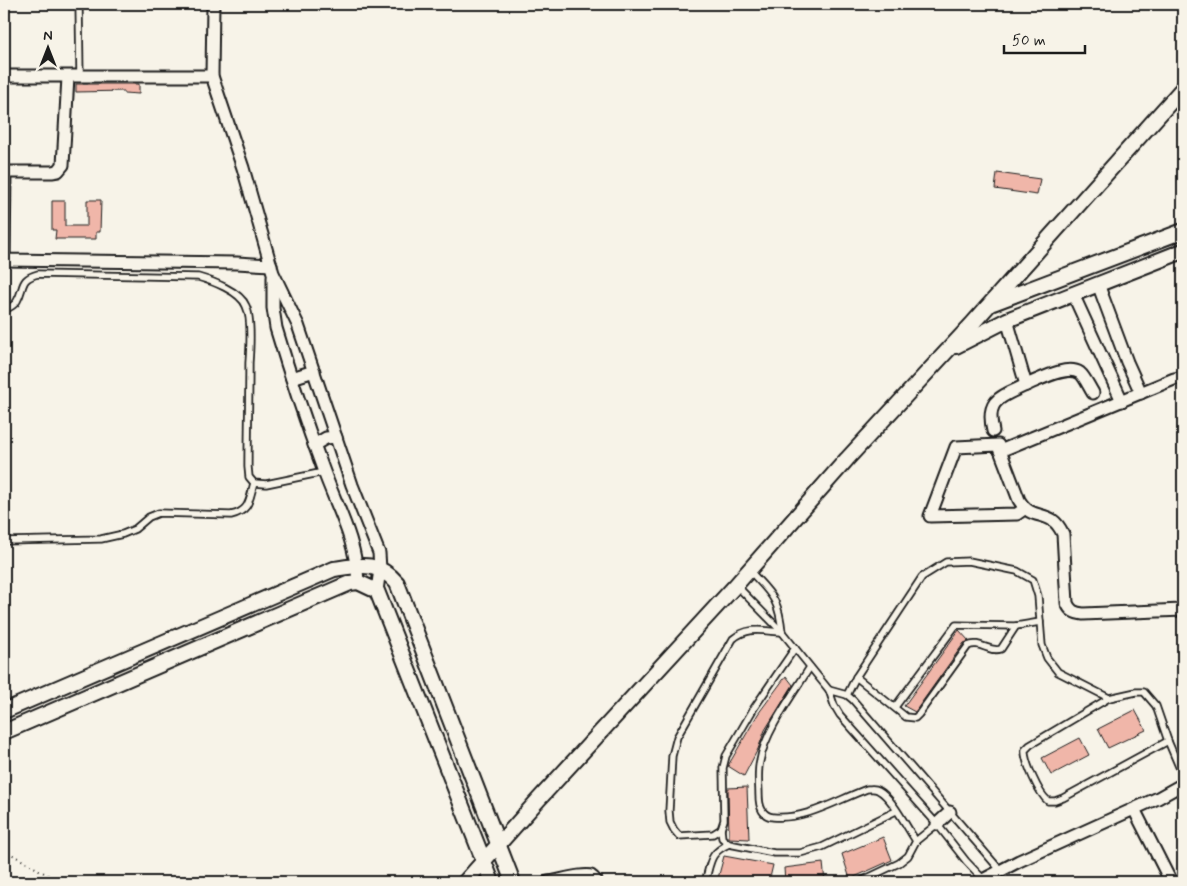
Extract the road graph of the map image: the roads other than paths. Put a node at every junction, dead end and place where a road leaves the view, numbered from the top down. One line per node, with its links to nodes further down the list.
1 (79, 4): 5 (lane)
2 (213, 4): 6 (street)
3 (4, 76): 4 (street)
4 (68, 76): 5 (street); 8 (street)
5 (80, 76): 6 (street)
6 (212, 76): 11 (street)
7 (1183, 88): 14 (street)
8 (4, 172): 11 (street)
9 (1183, 231): 14 (street)
10 (1183, 251): 12 (street)
11 (272, 269): 18 (street); 20 (street)
12 (1098, 284): 13 (street); 23 (street)
13 (1073, 294): 16 (street); 24 (street)
14 (990, 304): 17 (street)
15 (4, 310): 30 (lane)
16 (1007, 320): 17 (street); 21 (street)
17 (947, 351): 37 (street)
18 (314, 371): 20 (street); 26 (street)
19 (1183, 377): 23 (street)
20 (292, 378): 27 (street)
21 (1026, 385): 22 (street); 25 (street)
22 (1093, 393)
23 (1141, 393): 24 (street)
24 (1122, 401): 28 (street)
25 (993, 431)
26 (336, 437): 27 (street); 31 (street)
27 (314, 445): 29 (street)
28 (1000, 451): 33 (street); 33 (street)
29 (324, 472): 30 (lane); 32 (street)
30 (254, 483): 34 (lane)
31 (355, 492): 32 (street); 36 (street)
32 (334, 497): 35 (street)
33 (1024, 509): 41 (street)
34 (4, 541)
35 (357, 566): 36 (street); 38 (street); 52 (street)
36 (380, 568): 40 (street); 64 (street)
37 (749, 570): 39 (street); 44 (lane)
38 (358, 582): 40 (street); 53 (street)
39 (736, 585): 44 (lane); 64 (street)
40 (377, 591): 65 (street)
41 (1183, 610)
42 (1040, 622): 43 (lane); 47 (lane); 50 (lane)
43 (1016, 626): 51 (lane); 51 (lane)
44 (782, 632): 45 (lane); 61 (lane)
45 (795, 648): 46 (lane); 61 (lane)
46 (810, 667): 48 (lane); 58 (lane)
47 (856, 677): 49 (lane); 51 (lane)
48 (829, 690): 49 (lane); 60 (lane)
49 (847, 695): 59 (lane)
50 (1109, 698): 54 (lane); 54 (lane)
51 (895, 707)
52 (4, 711)
53 (4, 732)
54 (1168, 741): 55 (lane)
55 (1183, 776)
56 (1183, 784): 57 (street)
57 (1134, 809): 66 (street); 76 (street)
58 (896, 811): 62 (lane); 63 (lane)
59 (950, 812): 60 (street); 66 (lane)
60 (937, 824): 62 (lane); 68 (lane)
61 (721, 829): 63 (lane)
62 (916, 841): 75 (lane)
63 (729, 844): 74 (lane)
64 (499, 845): 65 (street); 71 (street)
65 (484, 861): 69 (street); 70 (street)
66 (1000, 871): 68 (street)
67 (565, 881): 72 (street); 73 (street)
68 (981, 881)
69 (465, 882)
70 (492, 882)
71 (513, 882)
72 (548, 882)
73 (597, 882)
74 (705, 882)
75 (859, 882)
76 (1171, 882)

